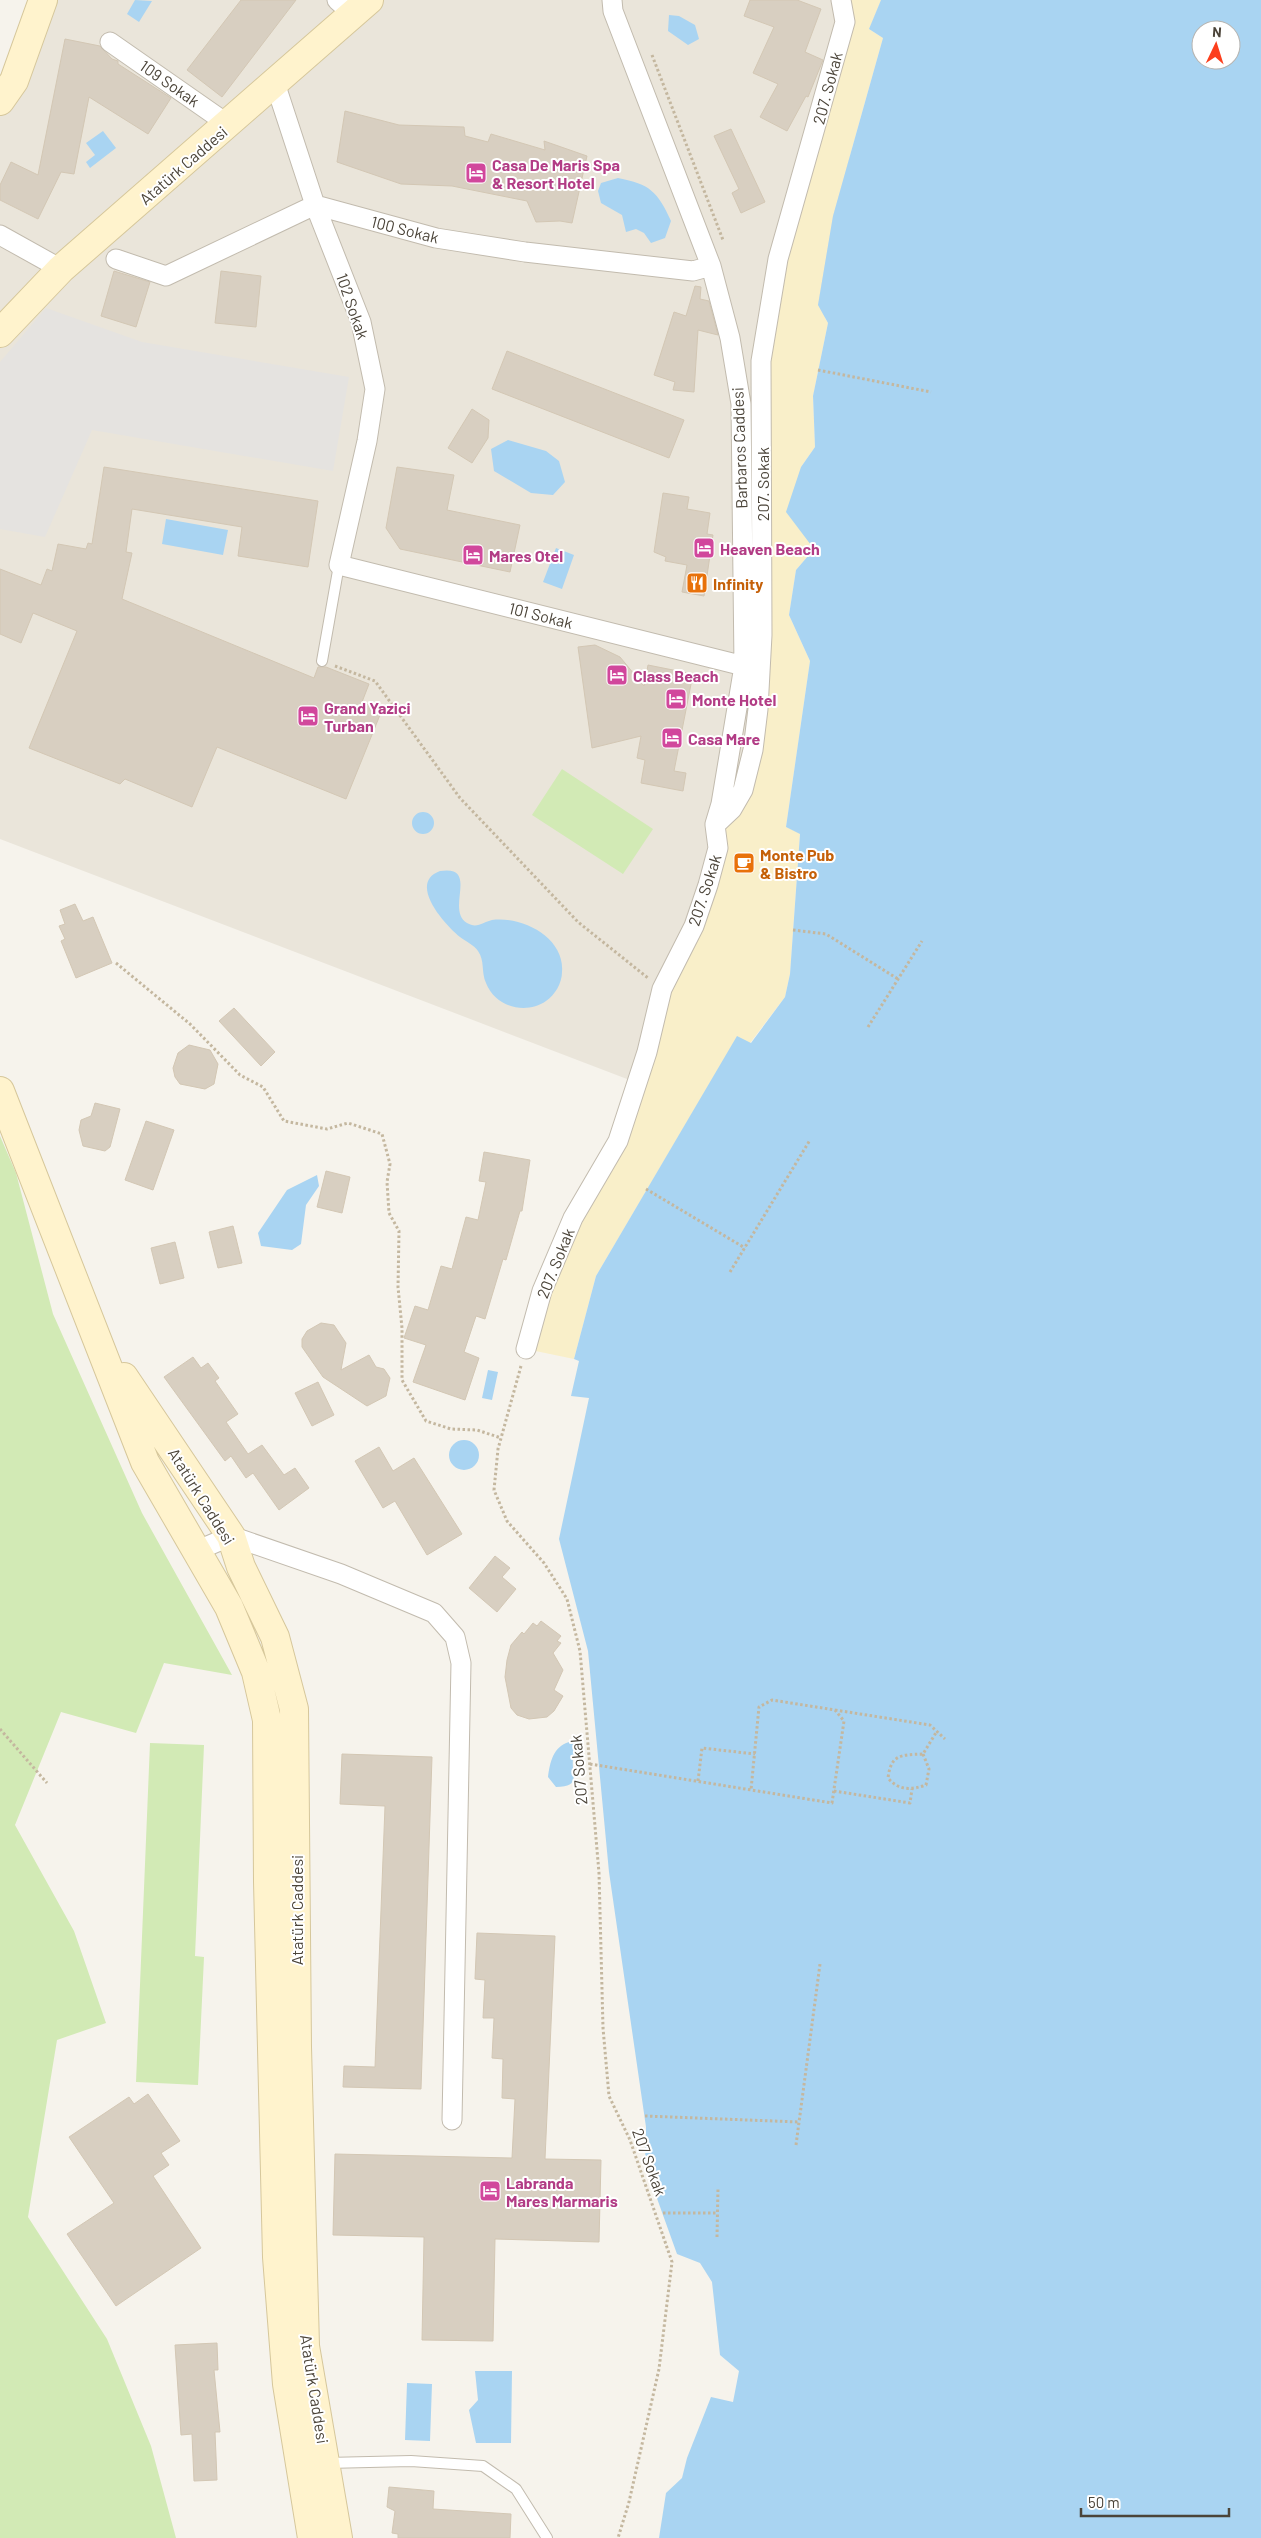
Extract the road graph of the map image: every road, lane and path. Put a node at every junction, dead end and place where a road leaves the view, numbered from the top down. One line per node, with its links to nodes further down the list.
1 (43, 0): 7 (street)
2 (841, 0): 20 (street, 207. Sokak)
3 (610, 1): 12 (street, Barbaros Caddesi)
4 (353, 5): 6 (street, Atatürk Caddesi)
5 (110, 42): 8 (street, 109 Sokak)
6 (276, 83): 8 (street, Atatürk Caddesi); 9 (street, 102 Sokak)
7 (0, 101)
8 (229, 125): 13 (street, Atatürk Caddesi)
9 (315, 205): 11 (street); 12 (street, 100 Sokak); 17 (street, 102 Sokak)
10 (0, 235): 13 (street)
11 (116, 259)
12 (711, 266): 19 (street, Barbaros Caddesi)
13 (62, 270): 14 (street, Atatürk Caddesi)
14 (0, 333)
15 (818, 370): 16 (path)
16 (930, 392)
17 (339, 565): 18 (lane); 19 (street, 101 Sokak)
18 (322, 661): 25 (path)
19 (744, 666): 20 (street, Barbaros Caddesi)
20 (714, 825): 25 (street, 207. Sokak)
21 (793, 930): 24 (path)
22 (922, 941): 24 (path)
23 (116, 963): 34 (path)
24 (898, 979): 26 (path)
25 (662, 989): 33 (street, 207. Sokak)
26 (868, 1027)
27 (0, 1090): 32 (street, Atatürk Caddesi)
28 (810, 1140): 30 (path)
29 (646, 1189): 30 (path)
30 (745, 1248): 31 (path)
31 (730, 1272)
32 (95, 1333): 35 (street, Atatürk Caddesi); 36 (street, Atatürk Caddesi)
33 (526, 1349): 34 (path, 207 Sokak)
34 (501, 1438): 43 (path, 207 Sokak)
35 (231, 1536): 36 (street); 51 (street); 58 (street, Atatürk Caddesi)
36 (196, 1551): 59 (street, Atatürk Caddesi)
37 (835, 1710): 39 (path); 41 (path); 48 (path)
38 (0, 1729): 45 (path)
39 (937, 1732): 40 (path); 42 (path)
40 (945, 1739)
41 (754, 1754): 44 (path); 47 (path)
42 (922, 1754): 46 (path); 46 (path)
43 (590, 1764): 44 (path); 62 (path, 207 Sokak)
44 (698, 1781): 47 (path)
45 (47, 1783)
46 (912, 1789): 48 (path)
47 (751, 1790): 48 (path)
48 (834, 1791)
49 (820, 1964): 52 (path)
50 (645, 2116): 52 (path)
51 (452, 2120)
52 (799, 2122): 53 (path)
53 (796, 2145)
54 (718, 2188): 56 (path)
55 (663, 2213): 56 (path)
56 (718, 2213): 57 (path)
57 (717, 2238)
58 (327, 2463): 60 (street, Atatürk Caddesi); 61 (lane)
59 (312, 2538)
60 (338, 2538)
61 (547, 2538)
62 (618, 2538)

